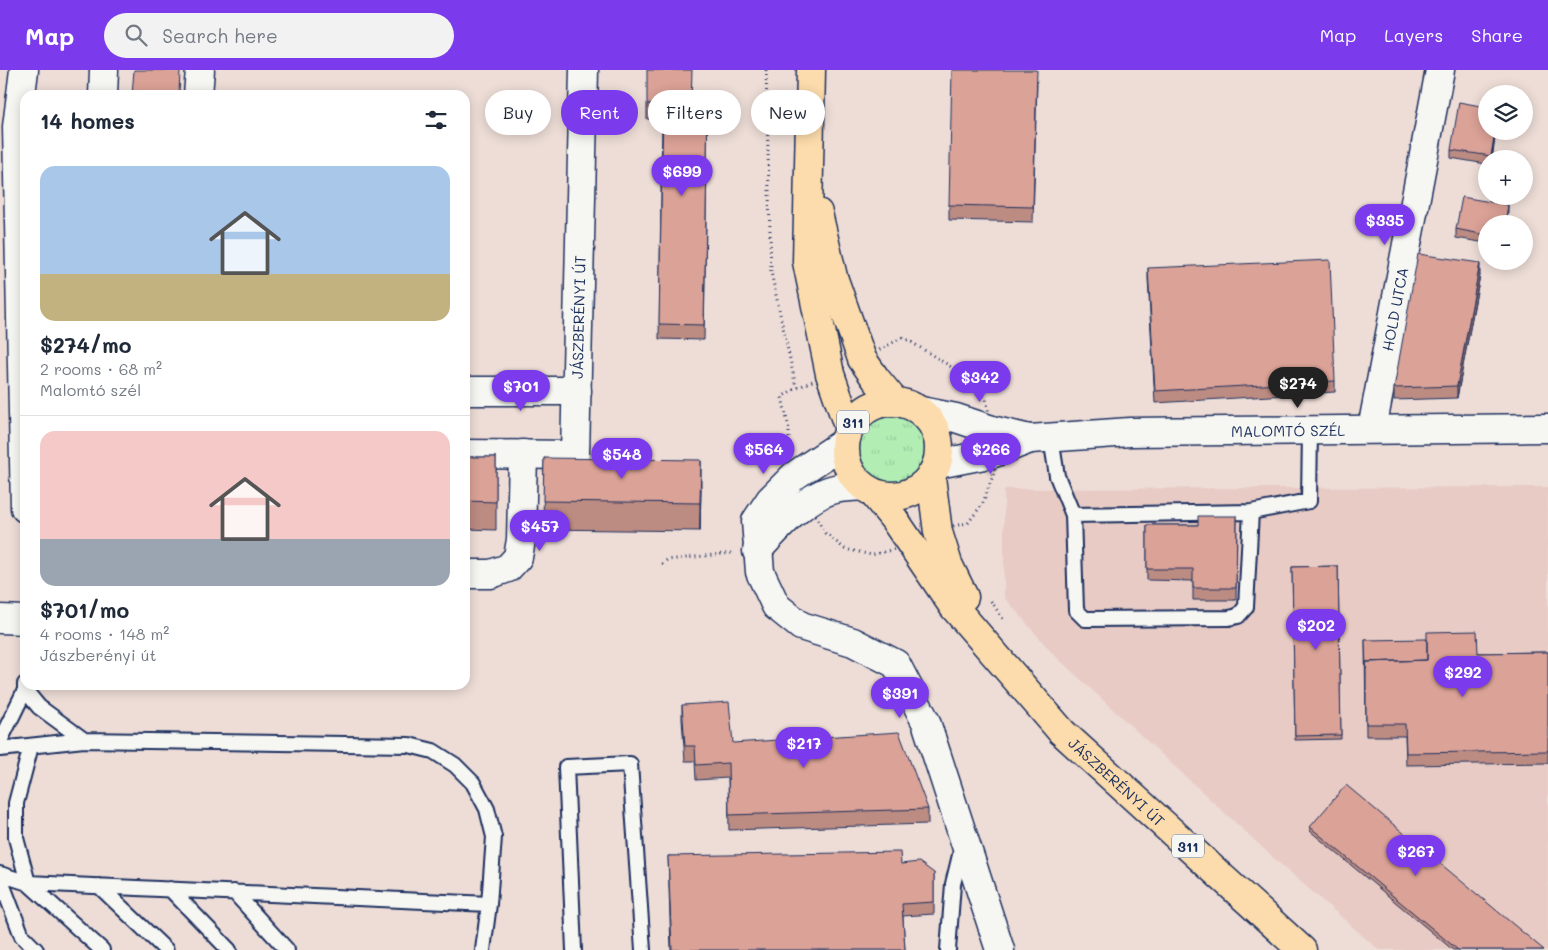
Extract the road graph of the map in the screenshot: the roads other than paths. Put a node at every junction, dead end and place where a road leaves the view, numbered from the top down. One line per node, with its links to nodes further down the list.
1 (24, 70): 7 (street)
2 (104, 70): 8 (street)
3 (200, 70): 9 (street)
4 (584, 70): 12 (street, JÁSZBERÉNYI ÚT)
5 (810, 70): 10 (main road, 311)
6 (1440, 70): 16 (street, HOLD UTCA)
7 (23, 90)
8 (103, 90)
9 (198, 90)
10 (809, 178): 13 (main road, 311); 18 (main road, 311)
11 (470, 391): 12 (street)
12 (577, 392): 21 (street, JÁSZBERÉNYI ÚT)
13 (894, 402): 14 (main road); 18 (main road, 311)
14 (921, 412): 19 (street, MALOMTÓ SZÉL); 22 (main road, 311)
15 (1548, 428): 16 (street, MALOMTÓ SZÉL)
16 (1372, 429): 17 (street, MALOMTÓ SZÉL)
17 (1310, 430): 19 (street, MALOMTÓ SZÉL); 24 (lane)
18 (847, 436): 23 (main road, 311); 26 (street)
19 (1040, 439): 22 (street, MALOMTÓ SZÉL); 25 (lane)
20 (470, 454): 21 (street, JÁSZBERÉNYI ÚT)
21 (523, 454): 27 (street)
22 (934, 470): 23 (main road); 32 (main road, JÁSZBERÉNYI ÚT / 311)
23 (868, 489): 26 (street); 32 (main road, JÁSZBERÉNYI ÚT / 311)
24 (1251, 512): 25 (lane); 25 (lane)
25 (1073, 515)
26 (757, 551): 37 (street)
27 (470, 574)
28 (0, 619): 29 (street)
29 (20, 620)
30 (24, 690): 33 (lane)
31 (27, 690): 34 (lane)
32 (1024, 690): 54 (main road, JÁSZBERÉNYI ÚT / 311)
33 (0, 740)
34 (84, 740): 35 (lane); 43 (lane)
35 (31, 746): 36 (lane); 39 (lane)
36 (0, 749)
37 (964, 838): 52 (lane); 53 (street)
38 (0, 876): 39 (lane); 44 (lane)
39 (28, 883): 40 (lane); 45 (lane)
40 (99, 886): 41 (lane); 46 (lane)
41 (170, 889): 42 (lane); 47 (lane)
42 (234, 892): 43 (lane); 48 (lane)
43 (489, 904): 49 (lane)
44 (36, 950)
45 (102, 950)
46 (166, 950)
47 (229, 950)
48 (287, 950)
49 (484, 950)
50 (574, 950): 51 (lane)
51 (643, 950)
52 (948, 950)
53 (1000, 950)
54 (1302, 950)

